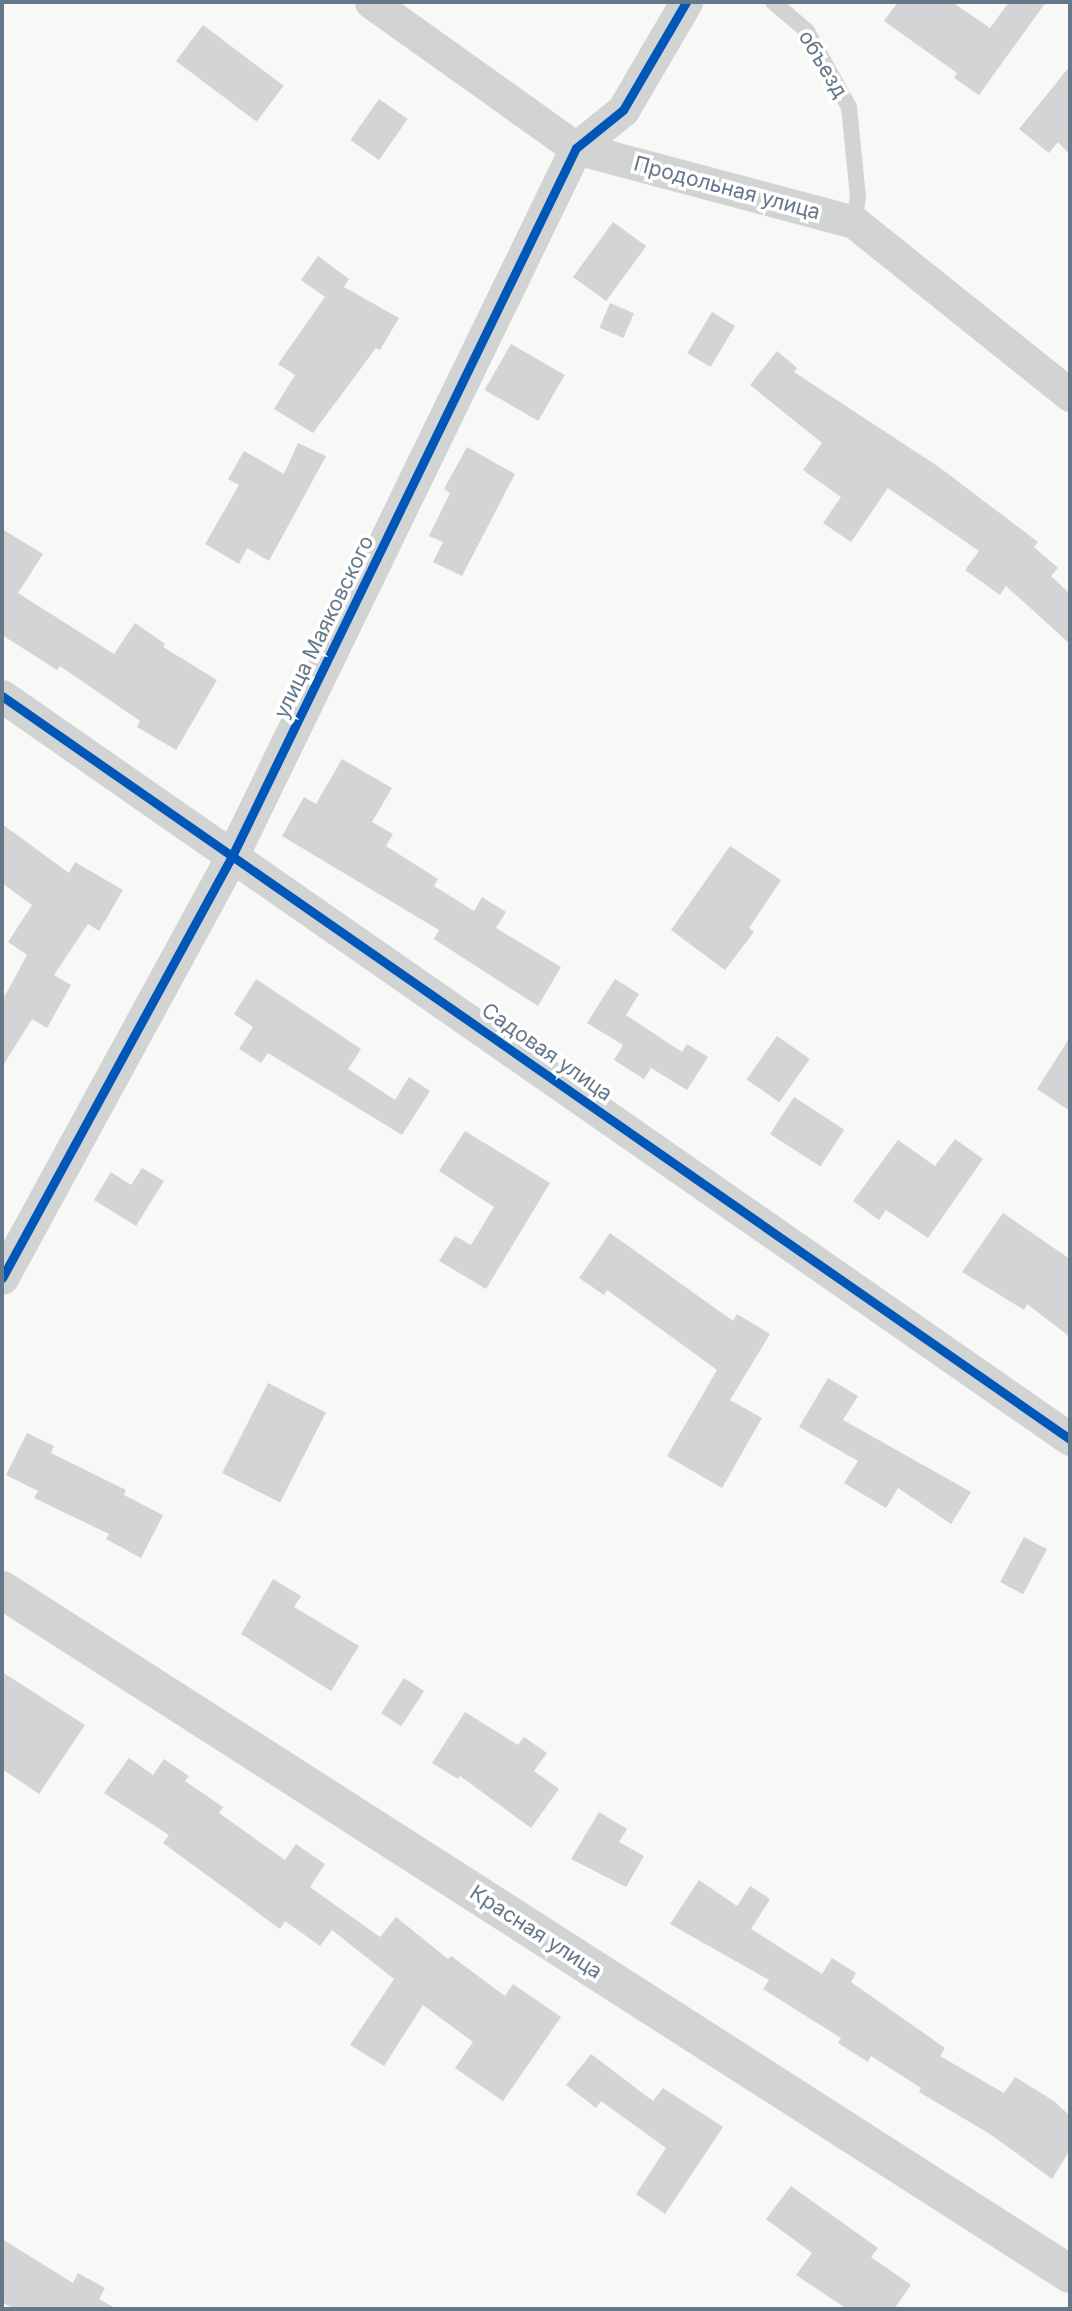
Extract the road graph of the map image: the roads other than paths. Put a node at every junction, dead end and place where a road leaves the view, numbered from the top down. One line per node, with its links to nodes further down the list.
1 (371, 2): 4 (street, Продольная улица)
2 (686, 2): 4 (street, улица Маяковского)
3 (773, 2): 5 (lane, объезд)
4 (576, 148): 5 (street, Продольная улица); 8 (street, улица Маяковского)
5 (854, 222): 6 (street, Продольная улица)
6 (1070, 395)
7 (2, 696): 8 (street, Садовая улица)
8 (233, 854): 9 (street, улица Маяковского); 10 (street, Садовая улица)
9 (2, 1278)
10 (1070, 1439)
11 (2, 1590): 12 (street, Красная улица)
12 (1070, 2274)

